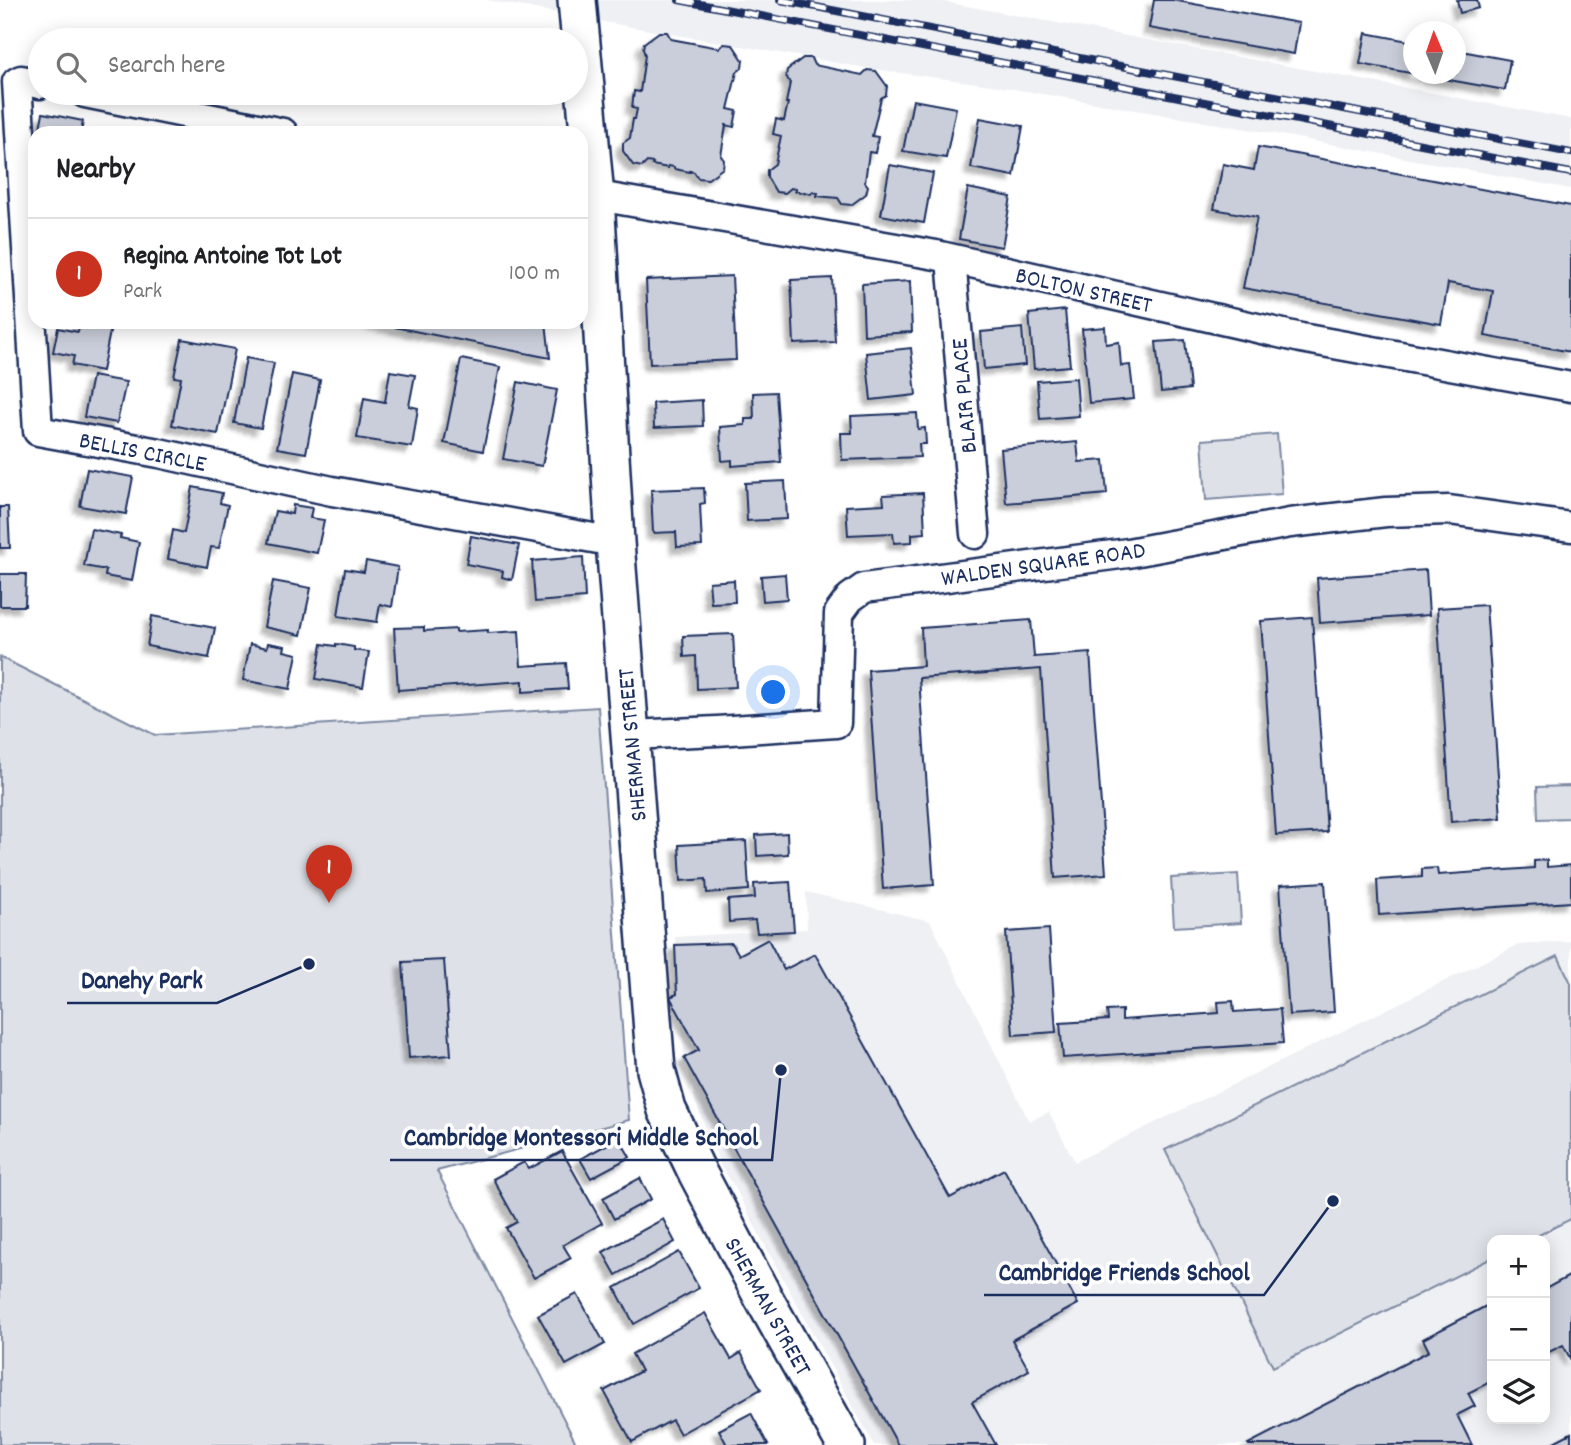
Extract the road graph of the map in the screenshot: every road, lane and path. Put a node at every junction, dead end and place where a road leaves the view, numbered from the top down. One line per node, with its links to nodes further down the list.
1 (577, 0): 2 (street, SHERMAN STREET)
2 (579, 28)
3 (28, 81): 10 (street, BELLIS CIRCLE)
4 (144, 105): 6 (street)
5 (583, 105): 7 (street, SHERMAN STREET)
6 (248, 126)
7 (584, 126)
8 (588, 195): 9 (street, BOLTON STREET); 15 (street, SHERMAN STREET)
9 (951, 258): 12 (street, BOLTON STREET); 14 (street, BLAIR PLACE)
10 (28, 265)
11 (32, 329): 15 (street, BELLIS CIRCLE)
12 (1571, 387)
13 (1571, 527): 16 (street, WALDEN SQUARE ROAD)
14 (975, 534)
15 (615, 542): 16 (street, SHERMAN STREET)
16 (631, 735): 17 (street, SHERMAN STREET)
17 (846, 1445)

